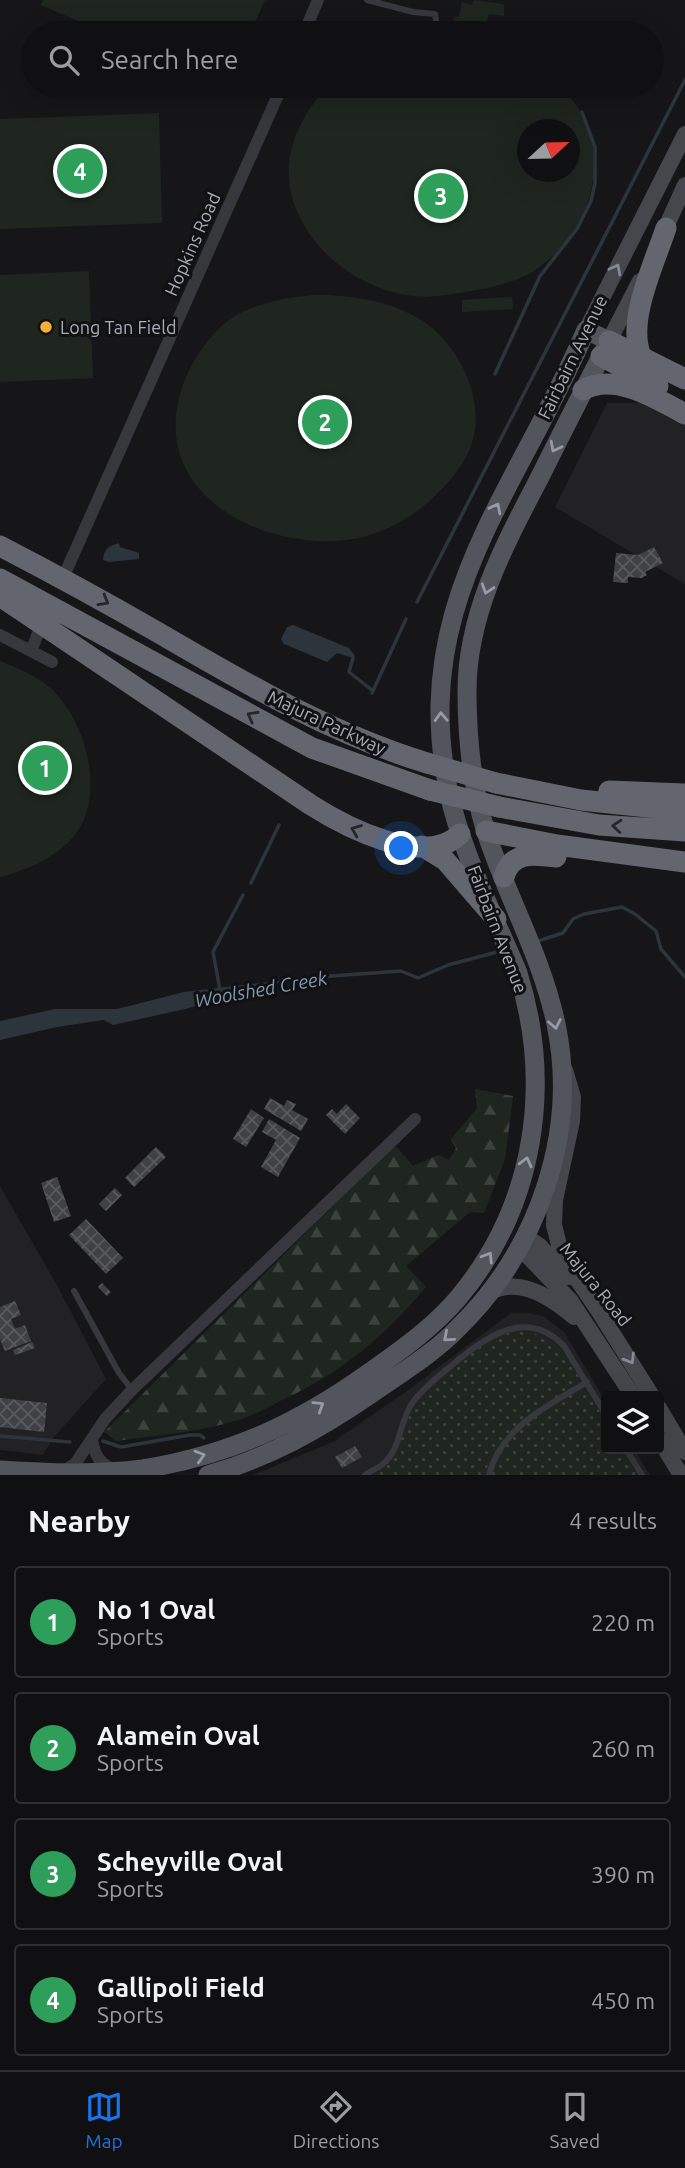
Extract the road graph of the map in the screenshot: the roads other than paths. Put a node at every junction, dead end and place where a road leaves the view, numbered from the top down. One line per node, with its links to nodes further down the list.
1 (318, 0): 3 (street)
2 (367, 0): 4 (lane)
3 (309, 21)
4 (436, 21)
5 (277, 98): 17 (street, Hopkins Road)
6 (685, 134): 9 (main road, Fairbairn Avenue, one-way to 6)
7 (685, 186): 8 (main road, Fairbairn Avenue)
8 (666, 228): 10 (main road, Fairbairn Avenue); 11 (highway)
9 (583, 338): 10 (main road); 27 (main road, Fairbairn Avenue, one-way to 9)
10 (605, 349): 11 (highway); 13 (main road, Fairbairn Avenue); 14 (highway)
11 (641, 356): 12 (highway)
12 (685, 379)
13 (583, 390): 15 (highway); 27 (main road, Fairbairn Avenue, one-way to 27)
14 (685, 400)
15 (685, 414)
16 (0, 546): 24 (highway, Majura Parkway, one-way to 24, bridge)
17 (67, 569)
18 (0, 579): 28 (highway, Majura Parkway, one-way to 18, bridge)
19 (0, 596): 29 (highway, one-way to 19)
20 (39, 631): 22 (street)
21 (0, 635): 22 (street)
22 (31, 651): 23 (street)
23 (52, 662)
24 (496, 783): 25 (highway); 26 (highway, Majura Parkway)
25 (685, 794)
26 (685, 811)
27 (470, 830): 29 (highway); 30 (highway); 32 (main road, Fairbairn Avenue); 33 (main road, Fairbairn Avenue)
28 (685, 831)
29 (422, 846): 33 (highway)
30 (659, 860): 31 (highway); 32 (highway)
31 (685, 862)
32 (504, 877): 34 (main road, Fairbairn Avenue, one-way to 34)
33 (497, 922): 36 (main road, Fairbairn Avenue, one-way to 33)
34 (560, 1050): 37 (main road, Fairbairn Avenue); 40 (main road)
35 (415, 1119): 43 (street)
36 (505, 1228): 37 (main road); 53 (main road, Fairbairn Avenue, one-way to 36)
37 (524, 1242): 39 (main road, Fairbairn Avenue); 40 (main road, Majura Road); 41 (main road, Majura Road)
38 (74, 1291): 43 (lane)
39 (491, 1292): 41 (main road); 55 (main road, Fairbairn Avenue, one-way to 55)
40 (607, 1322): 45 (main road, Majura Road, one-way to 45)
41 (592, 1332): 44 (main road, Majura Road)
42 (587, 1382): 46 (lane); 56 (lane); 57 (lane)
43 (132, 1390): 48 (street)
44 (630, 1391)
45 (649, 1391)
46 (601, 1406)
47 (664, 1416): 50 (main road)
48 (92, 1440): 53 (street); 54 (street)
49 (664, 1446): 59 (main road)
50 (685, 1451)
51 (629, 1454): 58 (lane)
52 (0, 1470): 54 (main road, Fairbairn Avenue)
53 (116, 1472): 54 (main road, Fairbairn Avenue)
54 (60, 1473)
55 (208, 1475)
56 (365, 1475)
57 (489, 1475)
58 (642, 1475)
59 (681, 1475)

